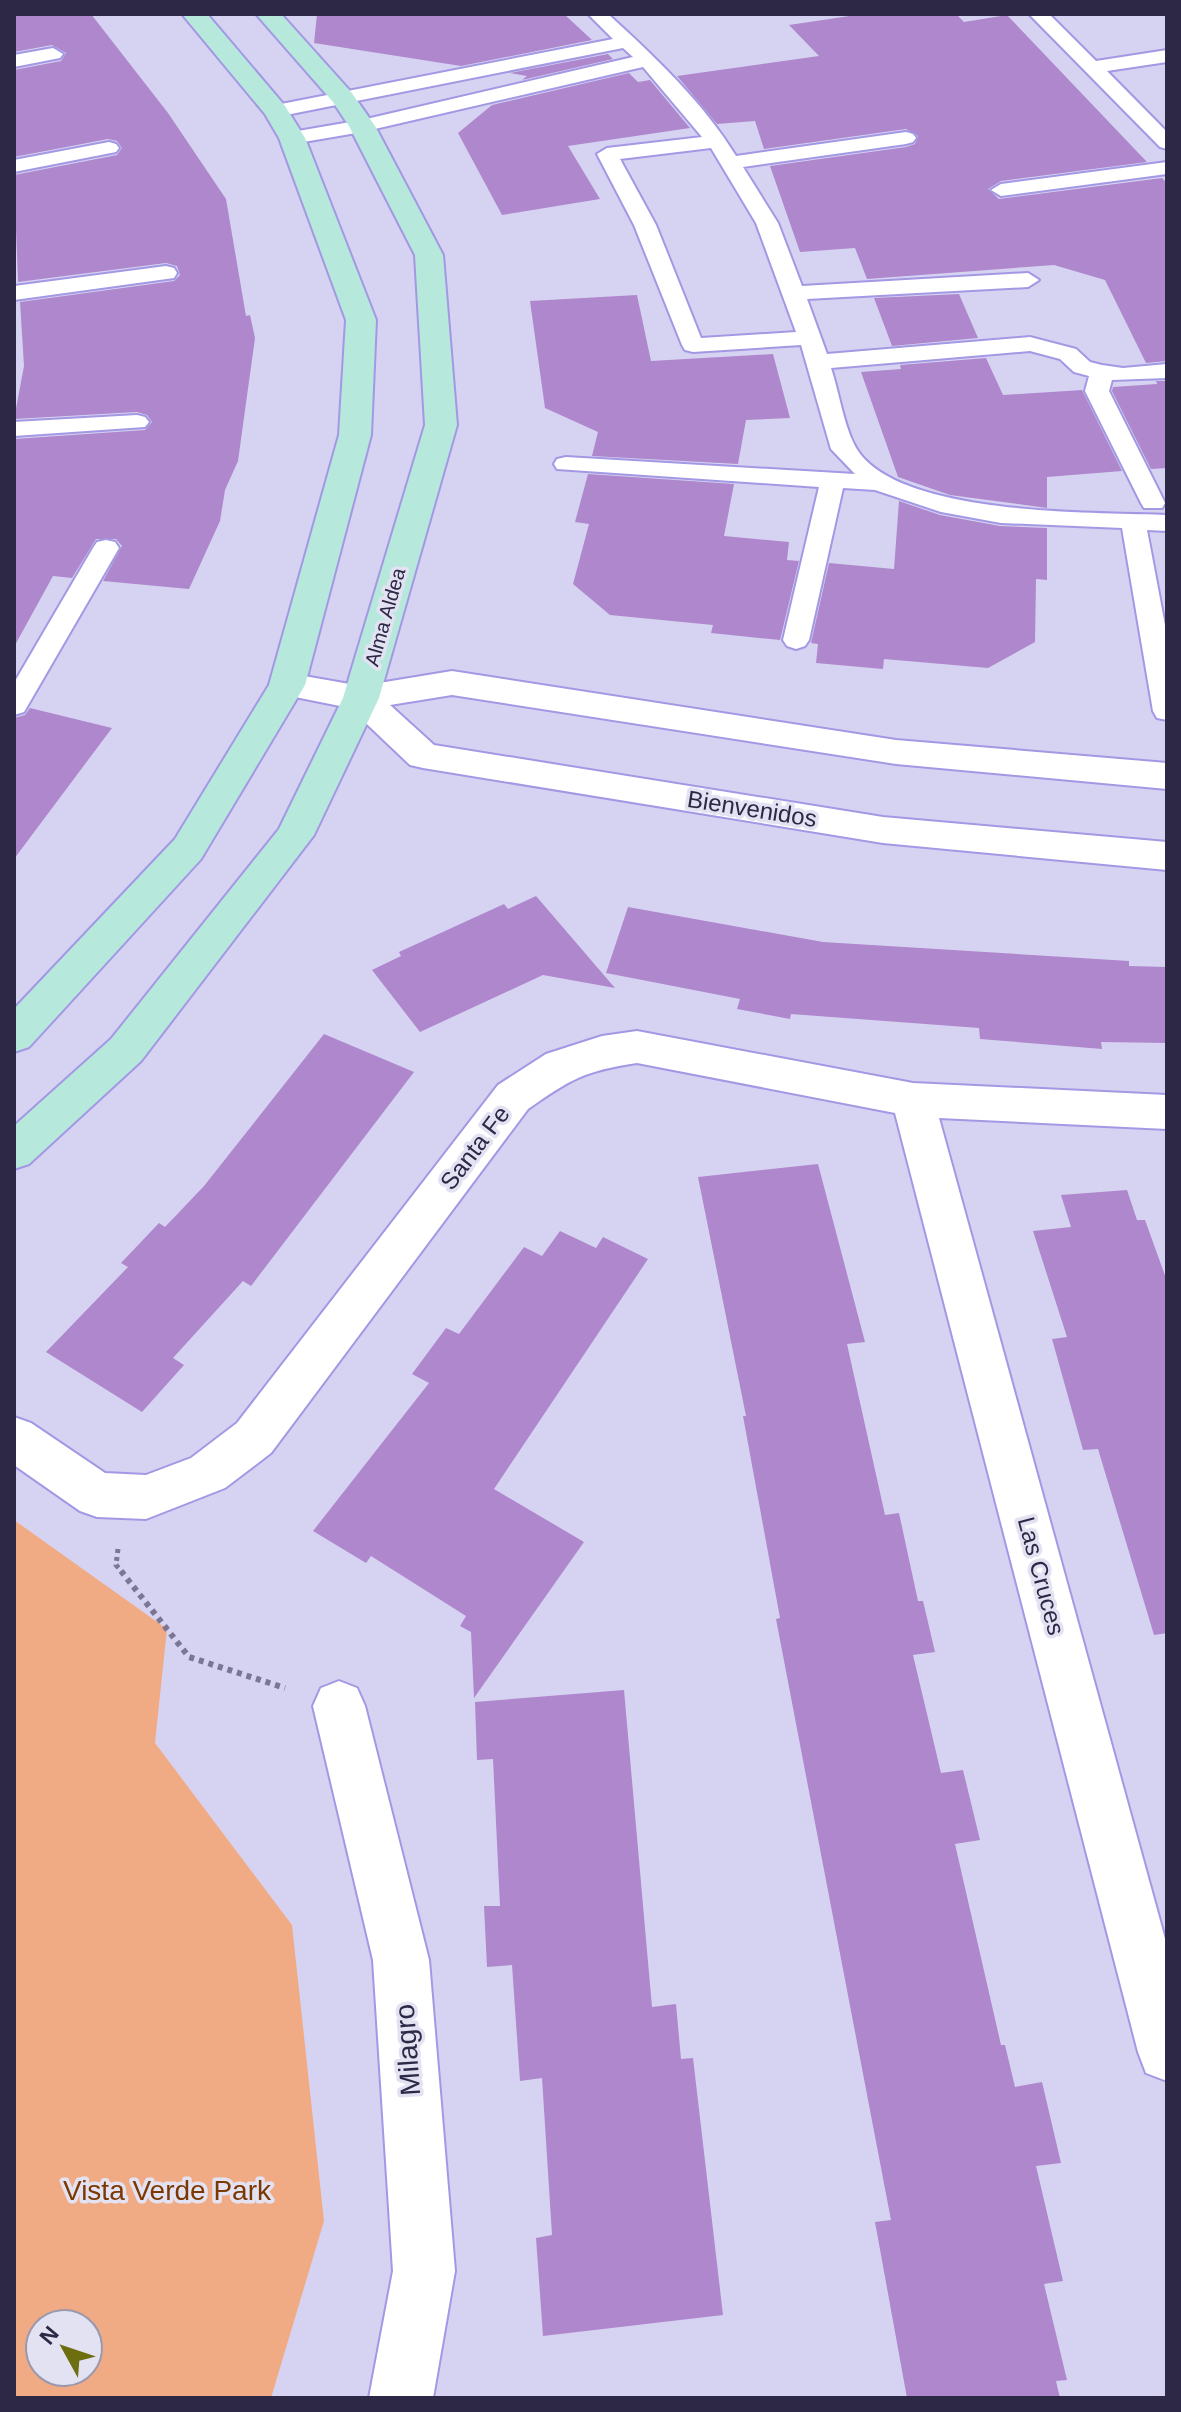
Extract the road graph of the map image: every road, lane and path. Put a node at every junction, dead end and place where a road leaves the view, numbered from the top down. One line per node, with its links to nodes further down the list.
1 (194, 14): 12 (main road)
2 (268, 14): 11 (main road, Alma Aldea)
3 (597, 14): 5 (lane)
4 (1038, 14): 10 (lane)
5 (627, 42): 8 (lane); 11 (lane)
6 (53, 54): 9 (lane)
7 (1167, 56): 10 (lane)
8 (647, 60): 13 (lane); 15 (lane)
9 (14, 61)
10 (1092, 68): 16 (lane)
11 (342, 97): 12 (lane); 13 (main road, Alma Aldea)
12 (284, 124): 13 (lane); 39 (main road)
13 (362, 126): 40 (main road, Alma Aldea)
14 (906, 138): 18 (lane)
15 (717, 141): 18 (lane); 26 (lane)
16 (1167, 143)
17 (109, 148): 19 (lane)
18 (730, 163): 25 (lane)
19 (14, 166)
20 (1167, 168): 21 (lane)
21 (1001, 190)
22 (166, 273): 24 (lane)
23 (1028, 280): 25 (lane)
24 (14, 293)
25 (793, 293): 26 (lane)
26 (810, 338): 27 (lane)
27 (818, 362): 29 (lane); 34 (lane)
28 (1167, 371): 29 (lane)
29 (1102, 372): 35 (lane)
30 (137, 422): 31 (lane)
31 (14, 429)
32 (566, 464): 33 (lane)
33 (833, 480): 34 (lane); 38 (lane)
34 (878, 483): 36 (lane)
35 (1160, 513): 36 (lane)
36 (1133, 521): 42 (lane)
37 (106, 548): 41 (lane)
38 (796, 640)
39 (287, 685): 40 (street); 45 (main road)
40 (361, 698): 43 (street); 44 (street, Bienvenidos); 48 (main road, Alma Aldea)
41 (15, 704)
42 (1167, 711)
43 (1167, 776)
44 (1167, 856)
45 (14, 1036)
46 (913, 1100): 47 (street, Santa Fe); 50 (street, Santa Fe); 52 (street, Las Cruces)
47 (1167, 1112)
48 (14, 1152)
49 (14, 1438): 50 (street, Santa Fe)
50 (126, 1496): 51 (path)
51 (339, 1706): 53 (street, Milagro)
52 (1167, 2052)
53 (401, 2398)

